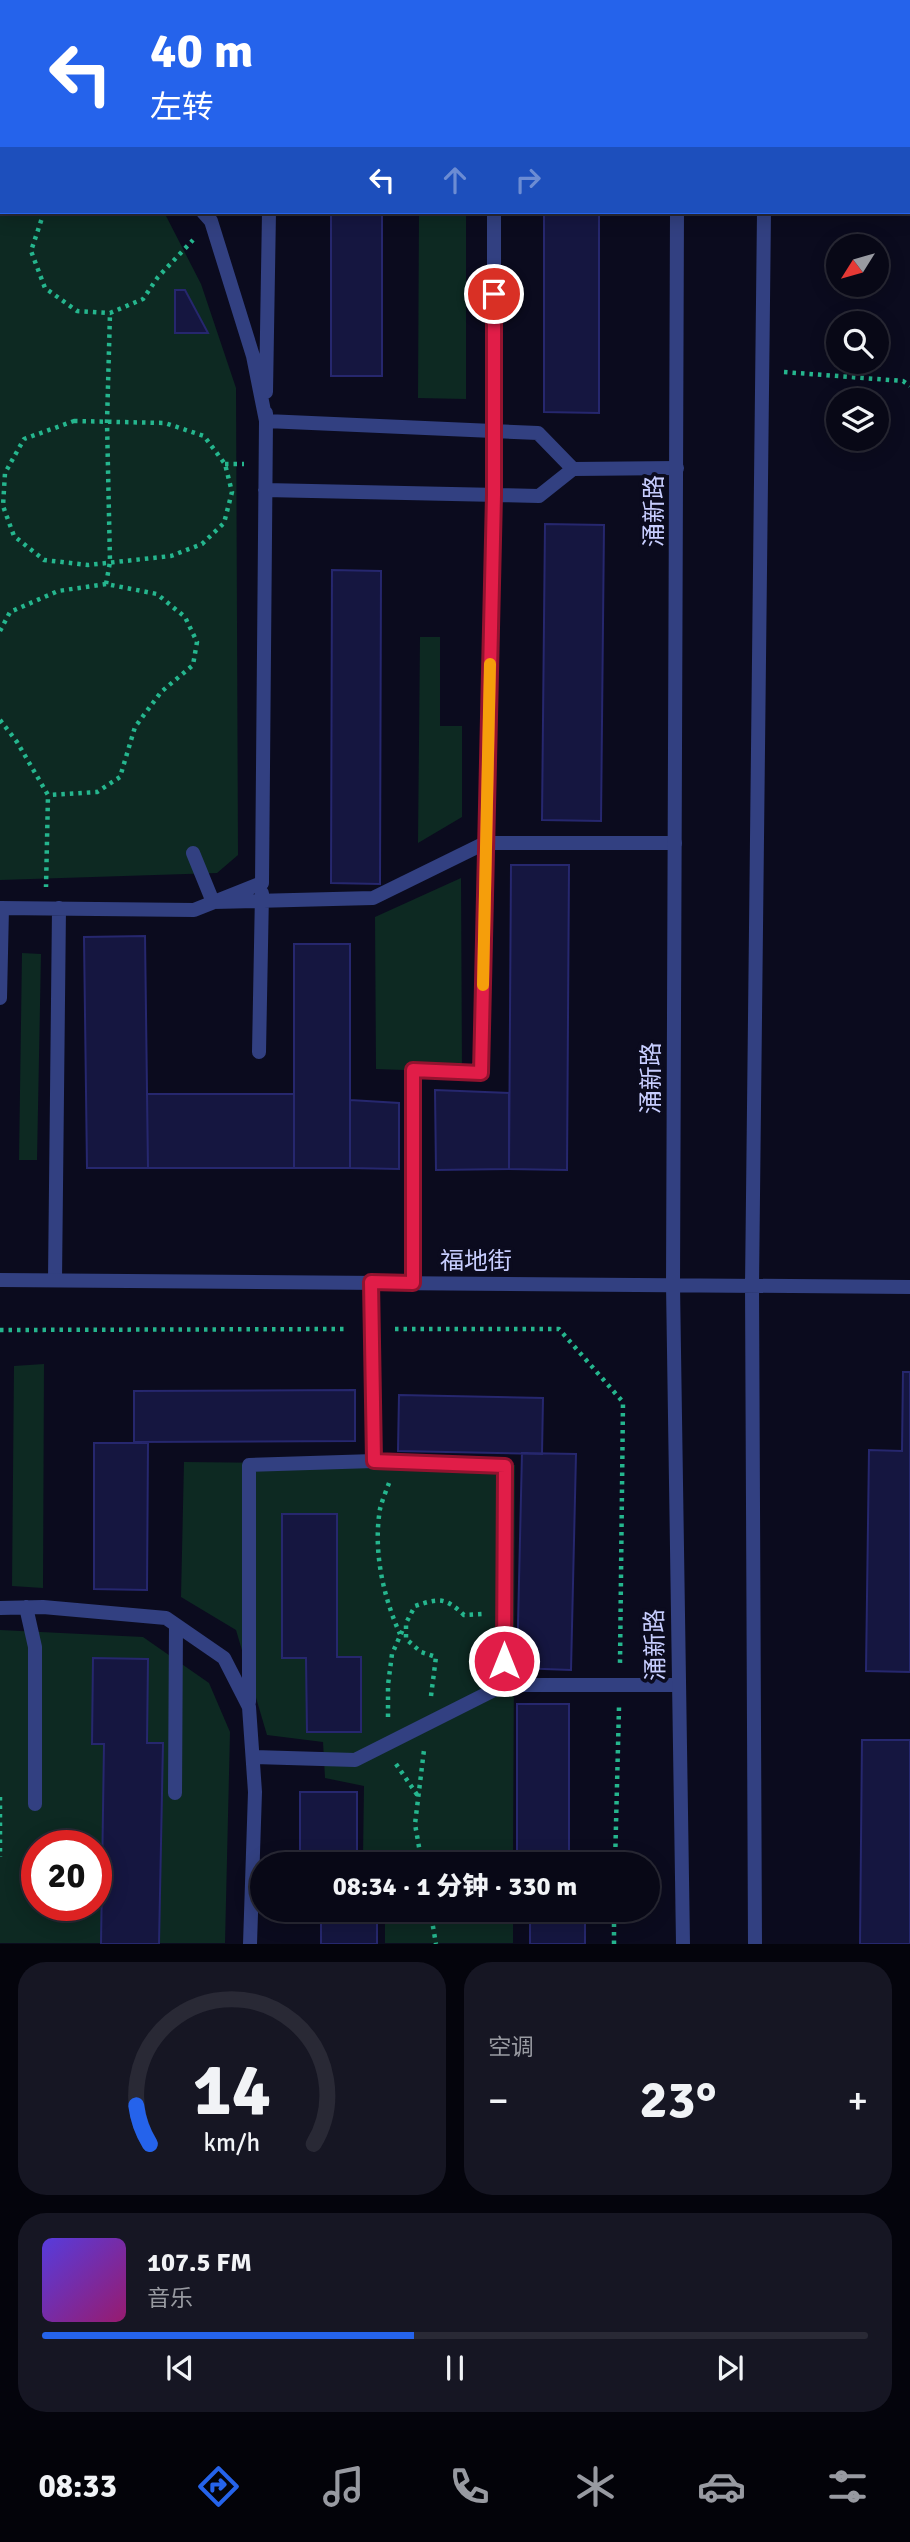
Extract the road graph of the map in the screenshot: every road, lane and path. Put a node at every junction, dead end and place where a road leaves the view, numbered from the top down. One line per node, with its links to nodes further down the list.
1 (43, 214): 7 (path)
2 (269, 214): 10 (street)
3 (494, 214): 12 (street)
4 (677, 214): 13 (street, 涌新路)
5 (764, 214): 8 (street)
6 (207, 217): 7 (path); 10 (street)
7 (110, 313): 11 (path)
8 (762, 370): 9 (path); 37 (street)
9 (910, 386)
10 (266, 421): 12 (street); 16 (street)
11 (107, 422): 15 (path); 18 (path); 18 (path)
12 (495, 431): 14 (street); 17 (street)
13 (677, 468): 14 (street); 24 (street, 涌新路)
14 (573, 469): 17 (street)
15 (3, 473): 18 (path)
16 (265, 490): 17 (street); 26 (street)
17 (494, 495): 23 (street)
18 (110, 562): 19 (path)
19 (106, 584): 20 (path); 22 (path)
20 (0, 631)
21 (0, 720): 22 (path)
22 (48, 795): 29 (path)
23 (485, 843): 24 (street); 27 (street); 35 (street)
24 (675, 843): 36 (street, 涌新路)
25 (193, 853): 27 (street)
26 (262, 883): 27 (street); 31 (street)
27 (214, 902): 29 (street)
28 (1, 908): 29 (street); 30 (street)
29 (52, 908): 33 (street)
30 (0, 998)
31 (259, 1052)
32 (0, 1280): 33 (street, 福地街)
33 (55, 1280): 34 (street, 福地街)
34 (371, 1282): 35 (street, 福地街); 39 (street)
35 (413, 1283): 36 (street, 福地街)
36 (673, 1285): 37 (street, 福地街); 46 (street, 涌新路)
37 (752, 1286): 38 (street, 福地街); 59 (street)
38 (910, 1287)
39 (374, 1461): 40 (street); 47 (street)
40 (397, 1462): 44 (path); 45 (street)
41 (26, 1607): 42 (street); 43 (street); 51 (street)
42 (0, 1608)
43 (176, 1625): 47 (street); 49 (street)
44 (406, 1639)
45 (504, 1685): 46 (street); 48 (street)
46 (679, 1685): 58 (street, 涌新路)
47 (249, 1707): 48 (street)
48 (253, 1757): 55 (street)
49 (175, 1793)
50 (0, 1797): 52 (path)
51 (35, 1804)
52 (0, 1857)
53 (432, 1922): 56 (path)
54 (614, 1922): 57 (path)
55 (250, 1944)
56 (436, 1944)
57 (614, 1944)
58 (682, 1944)
59 (755, 1944)

